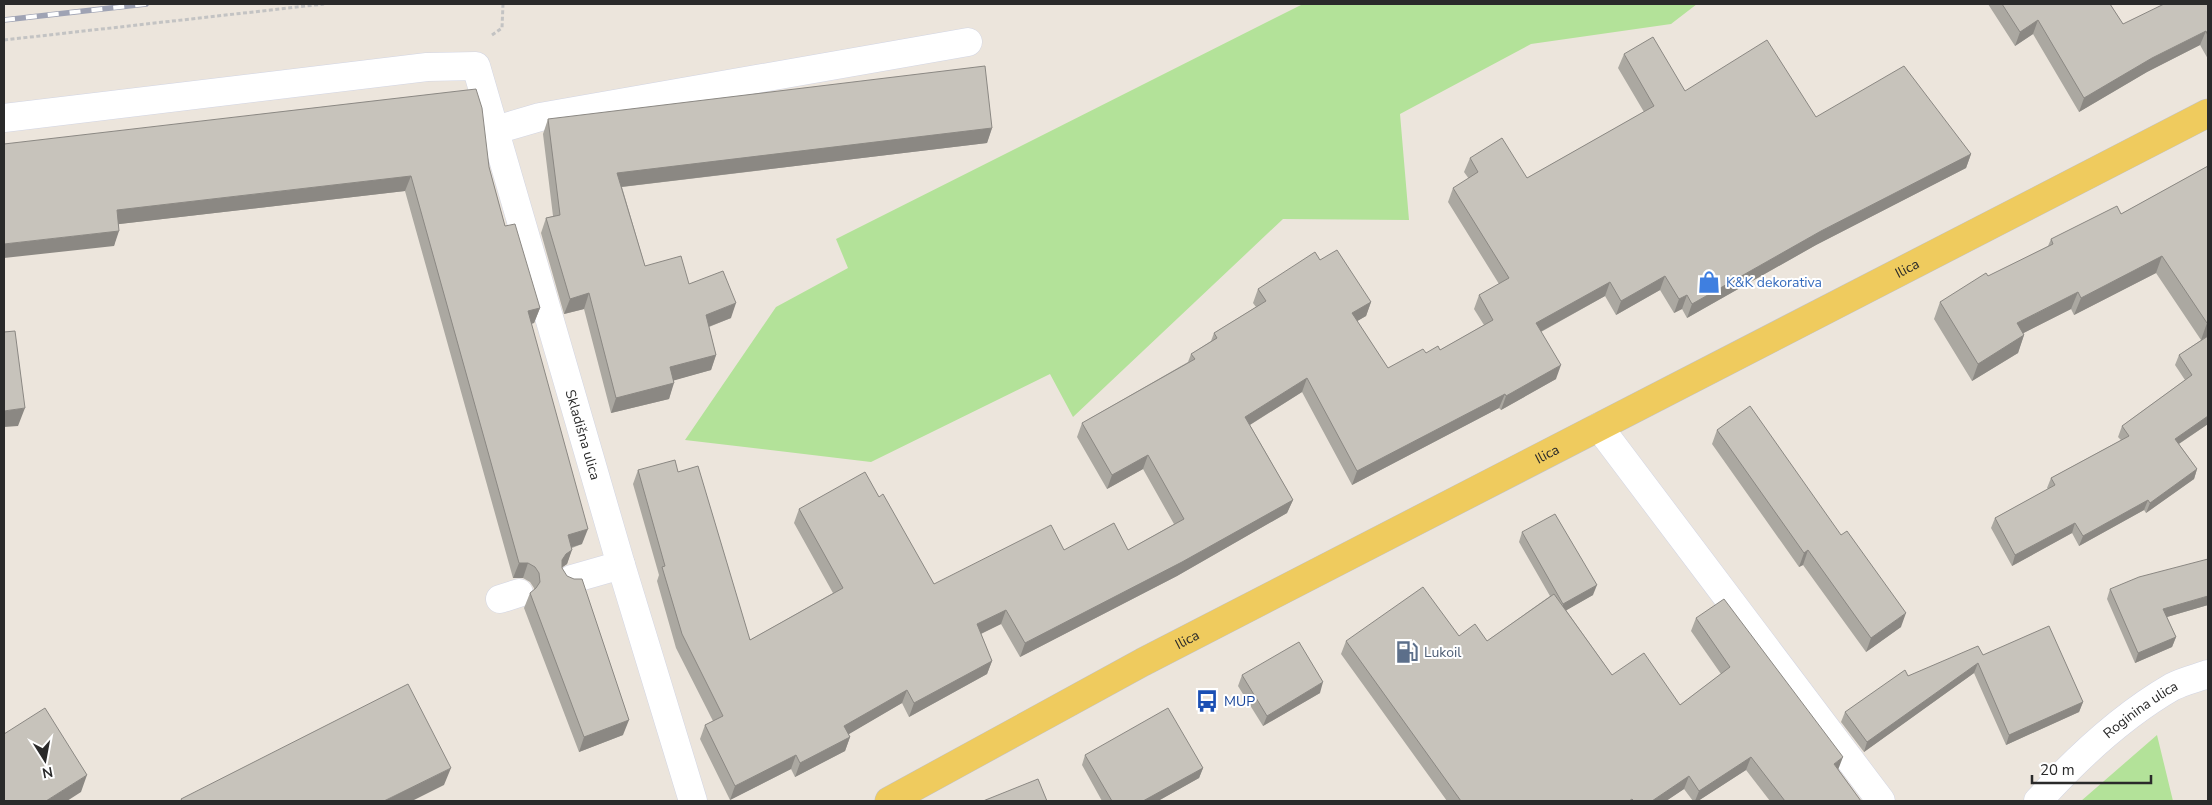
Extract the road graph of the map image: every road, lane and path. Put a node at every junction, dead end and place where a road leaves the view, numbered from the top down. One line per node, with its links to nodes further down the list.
1 (324, 4): 4 (path)
2 (503, 4): 3 (path)
3 (502, 28)
4 (4, 40)
5 (968, 42): 8 (street)
6 (2208, 113): 9 (main road, Ilica)
7 (4, 118): 8 (street, Skladišna ulica)
8 (496, 130): 10 (street, Skladišna ulica)
9 (1599, 427): 14 (main road, Ilica); 15 (street)
10 (622, 565): 11 (street); 13 (street, Skladišna ulica)
11 (572, 579)
12 (2208, 674): 16 (street, Roginina ulica)
13 (693, 801)
14 (889, 801)
15 (1881, 801)
16 (2038, 801)

